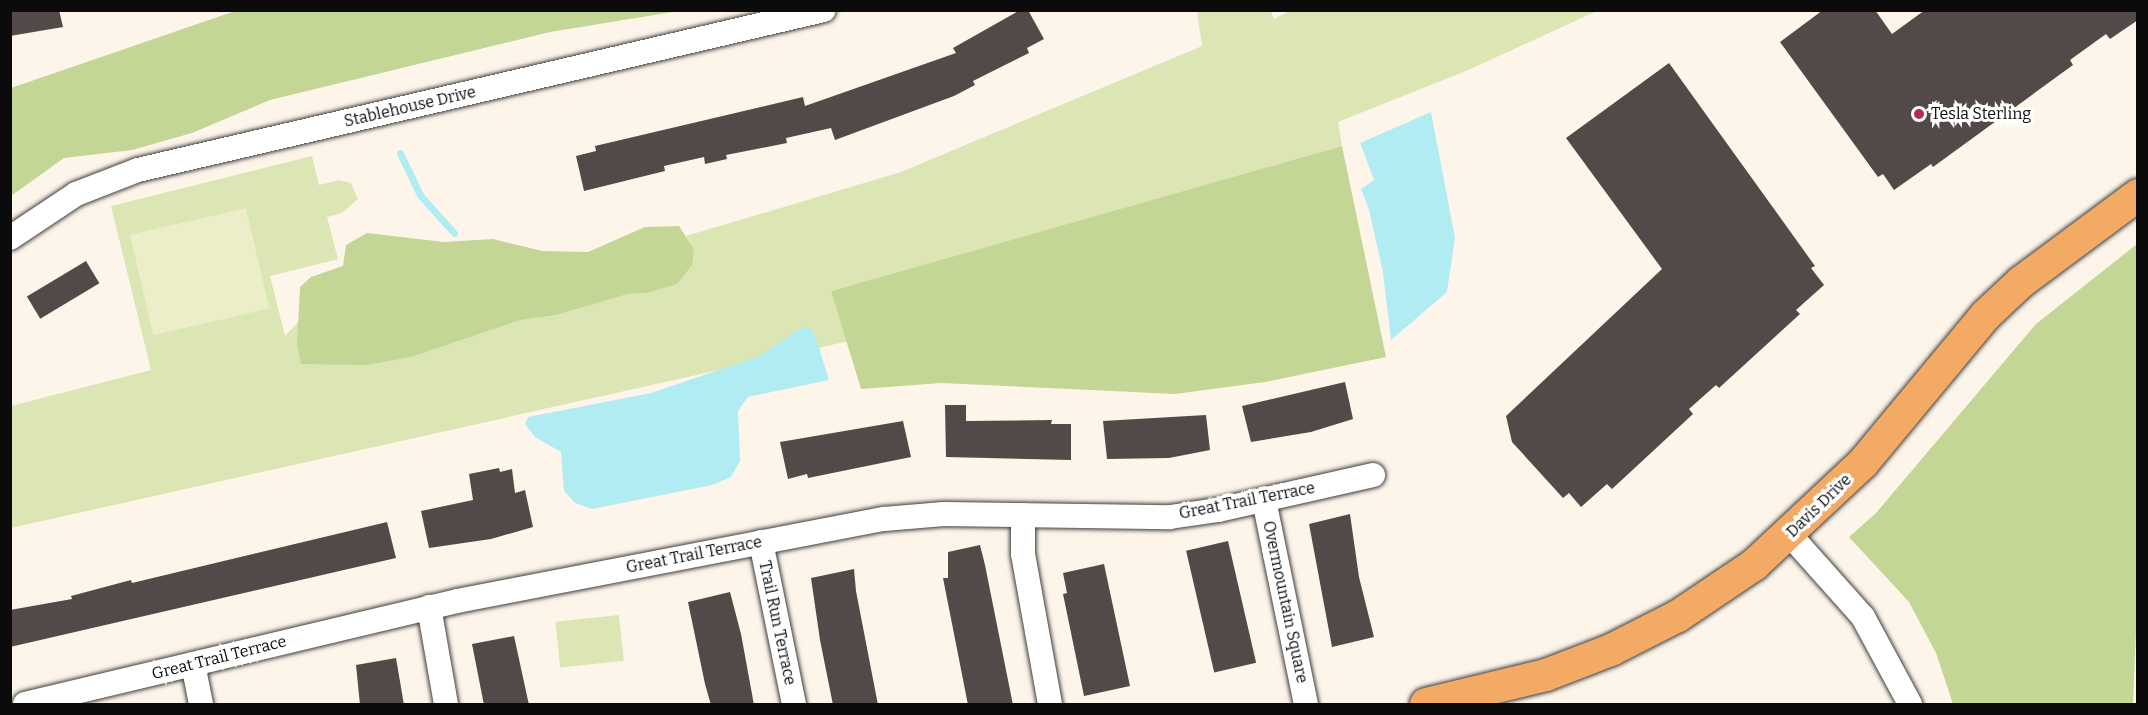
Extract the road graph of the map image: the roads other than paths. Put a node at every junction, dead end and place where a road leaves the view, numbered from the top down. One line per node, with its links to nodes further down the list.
1 (824, 10): 3 (street, Stablehouse Drive)
2 (2138, 195): 7 (main road, Davis Drive)
3 (10, 238)
4 (1373, 475): 5 (street, Great Trail Terrace)
5 (1264, 500): 6 (street, Great Trail Terrace); 16 (street, Overmountain Square)
6 (1023, 515): 8 (street, Great Trail Terrace); 15 (street)
7 (1790, 535): 17 (main road, Davis Drive); 18 (street)
8 (761, 542): 9 (street, Great Trail Terrace); 14 (street, Trail Run Terrace)
9 (429, 607): 10 (street, Great Trail Terrace); 13 (street)
10 (193, 664): 11 (street, Great Trail Terrace); 12 (street)
11 (25, 705)
12 (201, 705)
13 (446, 705)
14 (794, 705)
15 (1050, 705)
16 (1306, 705)
17 (1426, 705)
18 (1910, 705)

